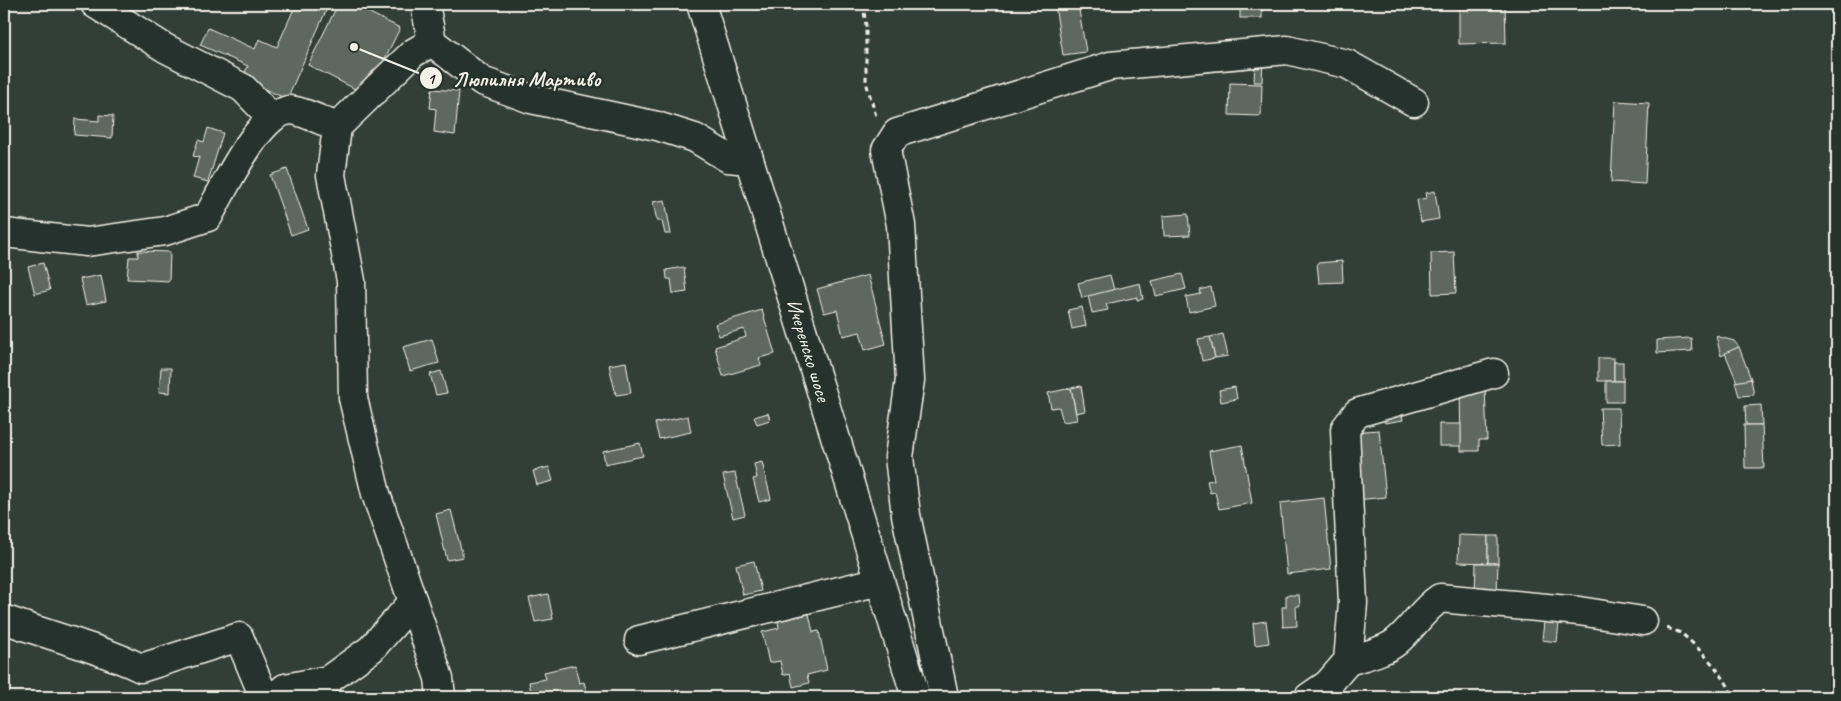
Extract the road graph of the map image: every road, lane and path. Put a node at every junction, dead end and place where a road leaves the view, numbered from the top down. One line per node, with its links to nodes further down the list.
1 (95, 4): 7 (street)
2 (425, 4): 5 (street)
3 (701, 4): 10 (street, Ичеренско шосе)
4 (863, 4): 9 (path)
5 (432, 42): 8 (street); 10 (street)
6 (1414, 102): 9 (street)
7 (271, 117): 8 (street); 11 (street)
8 (337, 127): 14 (street)
9 (886, 150): 23 (street)
10 (749, 160): 13 (street, Ичеренско шосе)
11 (4, 233)
12 (1494, 373): 18 (street)
13 (880, 581): 17 (street); 22 (street, Ичеренско шосе)
14 (413, 602): 20 (street); 21 (street)
15 (4, 619): 19 (street)
16 (1642, 621): 18 (street); 25 (path)
17 (640, 640)
18 (1348, 661): 24 (street)
19 (264, 697)
20 (274, 697)
21 (441, 697)
22 (916, 697)
23 (944, 697)
24 (1309, 697)
25 (1732, 697)

